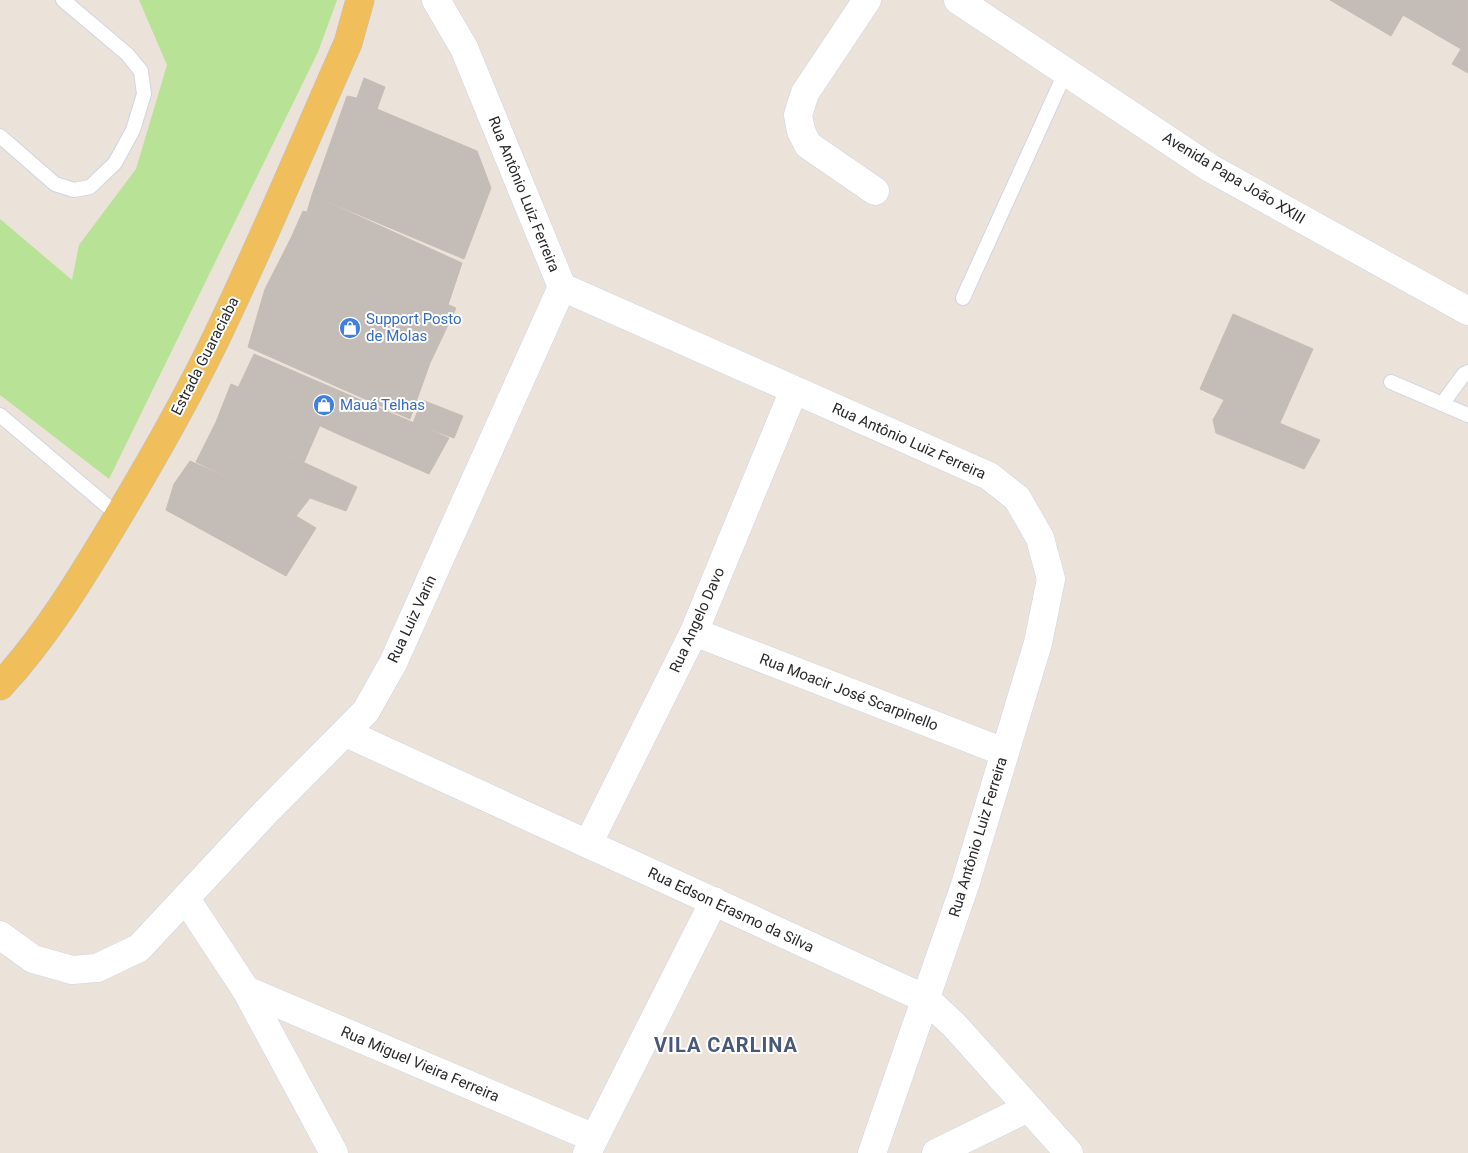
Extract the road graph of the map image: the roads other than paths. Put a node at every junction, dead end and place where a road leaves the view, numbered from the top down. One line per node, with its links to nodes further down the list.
1 (63, 0): 7 (lane)
2 (360, 0): 18 (main road, Estrada Guaraciaba)
3 (436, 0): 9 (street, Rua Antônio Luiz Ferreira)
4 (867, 0): 8 (street)
5 (958, 0): 6 (street, Avenida Papa João XXIII)
6 (1066, 71): 10 (lane); 11 (street, Avenida Papa João XXIII)
7 (0, 136)
8 (875, 191)
9 (562, 287): 14 (street, Rua Antônio Luiz Ferreira); 21 (street, Rua Luiz Varin)
10 (963, 298)
11 (1463, 308)
12 (1468, 372): 15 (lane)
13 (1391, 382): 15 (lane)
14 (794, 390): 19 (street, Rua Angelo Davo); 22 (street, Rua Antônio Luiz Ferreira)
15 (1442, 404): 17 (lane)
16 (0, 415): 18 (lane)
17 (1468, 415)
18 (119, 516): 20 (main road, Estrada Guaraciaba)
19 (694, 632): 22 (street, Rua Moacir José Scarpinello); 23 (street, Rua Angelo Davo)
20 (0, 686)
21 (346, 733): 23 (street, Rua Edson Erasmo da Silva); 24 (street, Rua Luiz Varin)
22 (1004, 752): 28 (street, Rua Antônio Luiz Ferreira)
23 (588, 844): 25 (street, Rua Edson Erasmo da Silva)
24 (186, 899): 26 (street, Rua Luiz Varin); 27 (street)
25 (714, 902): 28 (street, Rua Edson Erasmo da Silva); 30 (street)
26 (0, 935)
27 (246, 990): 30 (street, Rua Miguel Vieira Ferreira); 32 (street)
28 (926, 999): 29 (street, Rua Edson Erasmo da Silva); 31 (street, Rua Antônio Luiz Ferreira)
29 (1028, 1108): 33 (street); 34 (street, Rua Edson Erasmo da Silva)
30 (590, 1145)
31 (877, 1149)
32 (334, 1153)
33 (936, 1153)
34 (1069, 1153)

